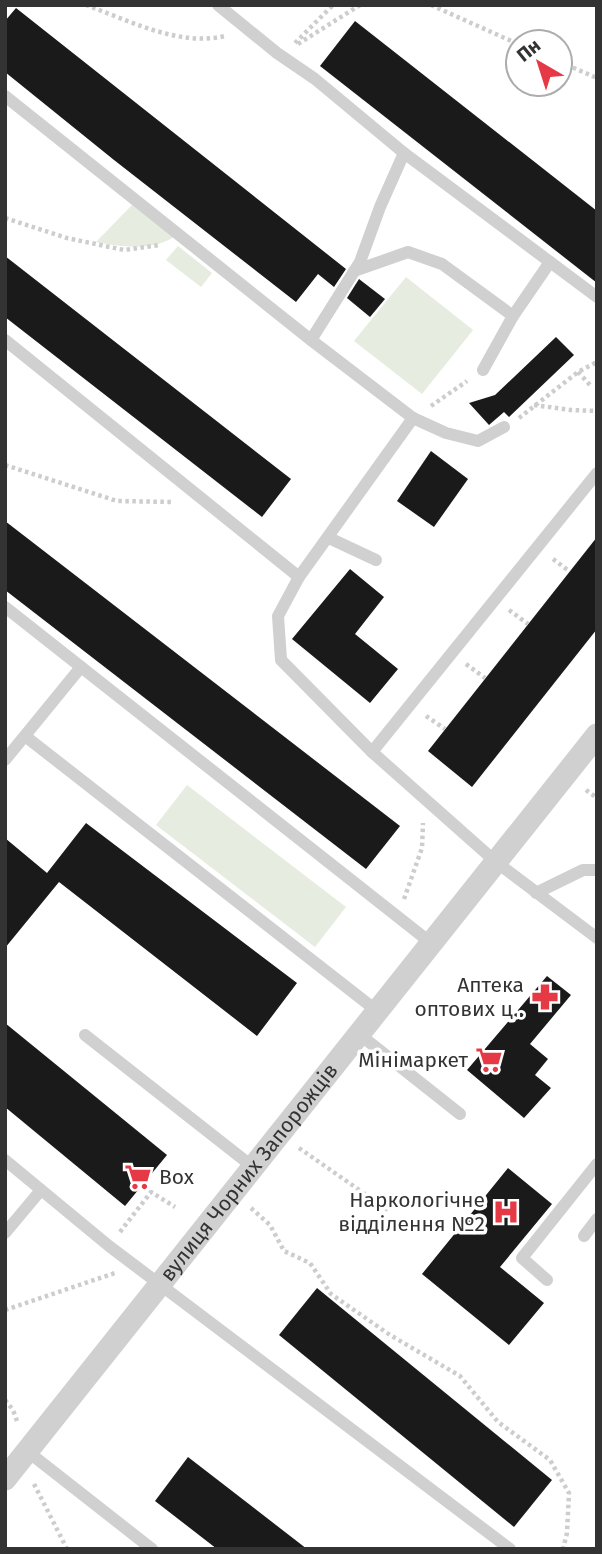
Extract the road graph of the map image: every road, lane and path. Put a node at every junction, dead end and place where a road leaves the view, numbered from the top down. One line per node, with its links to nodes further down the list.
1 (86, 5): 6 (path)
2 (218, 5): 6 (lane)
3 (333, 5): 4 (path)
4 (360, 5)
5 (431, 5): 7 (path)
6 (249, 30): 11 (lane)
7 (504, 38)
8 (574, 68): 9 (path)
9 (597, 78)
10 (5, 96): 13 (lane)
11 (404, 153): 14 (lane); 15 (lane)
12 (5, 218): 13 (path)
13 (184, 239): 19 (lane)
14 (550, 262): 16 (lane); 17 (lane)
15 (354, 271): 17 (lane); 19 (lane)
16 (597, 297)
17 (513, 316): 21 (lane)
18 (5, 340): 30 (lane)
19 (311, 341): 26 (lane)
20 (597, 362): 22 (path)
21 (483, 370): 26 (path)
22 (578, 372): 23 (path); 24 (path)
23 (590, 385)
24 (533, 405): 25 (path); 27 (path)
25 (597, 411)
26 (413, 418): 27 (lane); 31 (lane)
27 (504, 427)
28 (5, 465): 30 (path)
29 (597, 473): 38 (lane)
30 (206, 502): 33 (lane)
31 (329, 538): 32 (lane); 33 (lane)
32 (376, 561)
33 (299, 577): 38 (lane)
34 (5, 607): 35 (lane)
35 (81, 667): 37 (lane); 44 (lane)
36 (597, 735): 41 (street, вулиця Чорних Запорожців)
37 (25, 736): 39 (lane); 47 (lane)
38 (372, 752): 40 (lane)
39 (5, 761)
40 (420, 795): 41 (lane); 44 (path)
41 (496, 862): 43 (lane); 46 (street, вулиця Чорних Запорожців)
42 (597, 870): 43 (lane)
43 (536, 893): 45 (lane)
44 (397, 916): 46 (lane)
45 (597, 938)
46 (431, 943): 47 (street, вулиця Чорних Запорожців)
47 (377, 1012): 48 (street, вулиця Чорних Запорожців)
48 (359, 1034): 50 (lane); 54 (street, вулиця Чорних Запорожців)
49 (85, 1035): 54 (lane)
50 (460, 1114)
51 (293, 1143): 58 (path)
52 (5, 1160): 55 (lane)
53 (597, 1164): 64 (lane)
54 (253, 1167): 65 (street, вулиця Чорних Запорожців)
55 (41, 1190): 60 (lane); 62 (lane)
56 (245, 1202): 74 (path)
57 (175, 1207): 62 (path)
58 (388, 1210)
59 (597, 1219): 61 (lane)
60 (5, 1233)
61 (584, 1236)
62 (109, 1247): 65 (lane)
63 (125, 1270): 66 (path)
64 (547, 1280)
65 (159, 1285): 69 (street, вулиця Чорних Запорожців); 73 (lane)
66 (5, 1310)
67 (5, 1400): 68 (path)
68 (13, 1410)
69 (28, 1462): 70 (street, вулиця Чорних Запорожців); 71 (path); 72 (lane)
70 (5, 1479)
71 (67, 1549)
72 (152, 1549)
73 (510, 1549)
74 (563, 1549)

